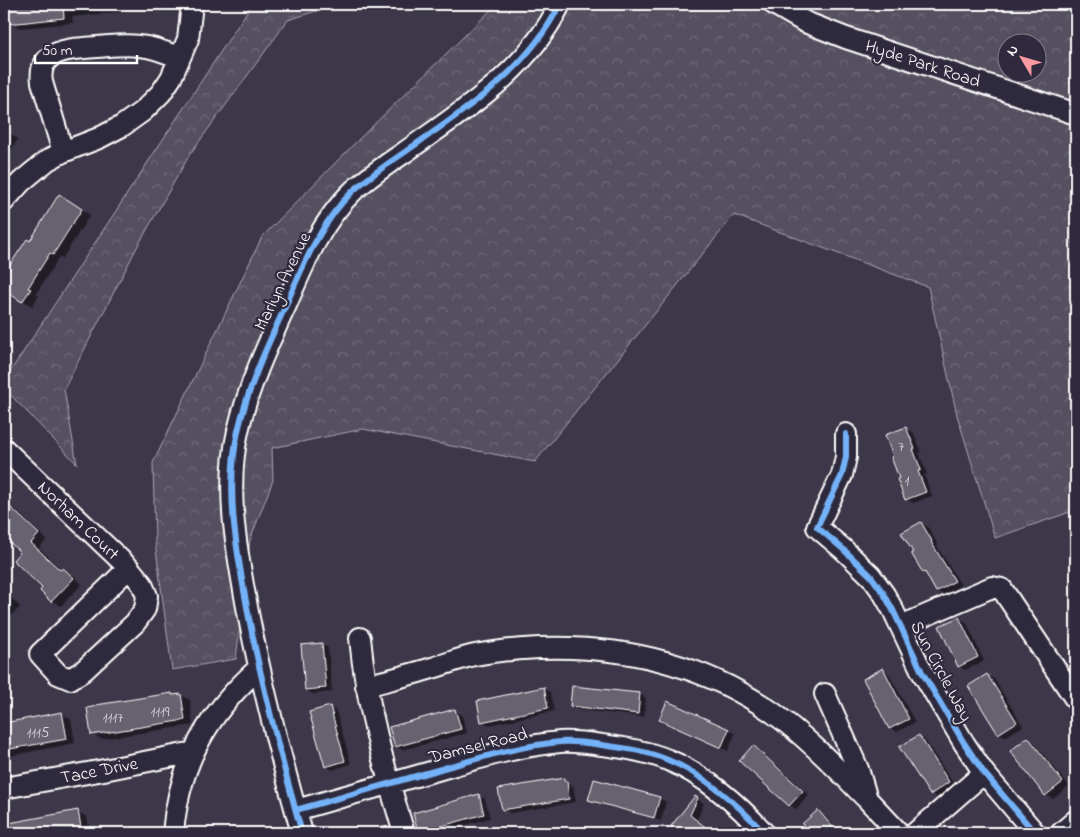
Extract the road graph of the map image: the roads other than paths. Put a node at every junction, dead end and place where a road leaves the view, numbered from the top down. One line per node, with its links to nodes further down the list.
1 (192, 4): 4 (street)
2 (560, 4): 13 (street, Marlyn Avenue)
3 (774, 4): 5 (street, Hyde Park Road)
4 (179, 58): 6 (street); 6 (street)
5 (1076, 114)
6 (63, 152): 7 (street)
7 (4, 201)
8 (846, 434): 11 (street, Sun Circle Way)
9 (4, 449): 10 (street, Norham Court)
10 (129, 568): 10 (street, Norham Court)
11 (901, 626): 16 (street); 18 (street, Sun Circle Way)
12 (360, 638): 14 (street)
13 (259, 668): 17 (street); 22 (street, Marlyn Avenue)
14 (366, 686): 19 (street); 21 (street)
15 (825, 694): 21 (street)
16 (1076, 700)
17 (194, 752): 20 (street, Tace Drive); 24 (street)
18 (984, 773): 29 (street); 30 (street, Sun Circle Way)
19 (389, 784): 22 (street, Damsel Road); 26 (street); 27 (street, Damsel Road)
20 (4, 788)
21 (867, 799): 28 (street)
22 (296, 810): 25 (street, Marlyn Avenue)
23 (1076, 820): 31 (street)
24 (174, 833)
25 (302, 833)
26 (404, 833)
27 (764, 833)
28 (899, 833)
29 (915, 833)
30 (1035, 833)
31 (1061, 833)

